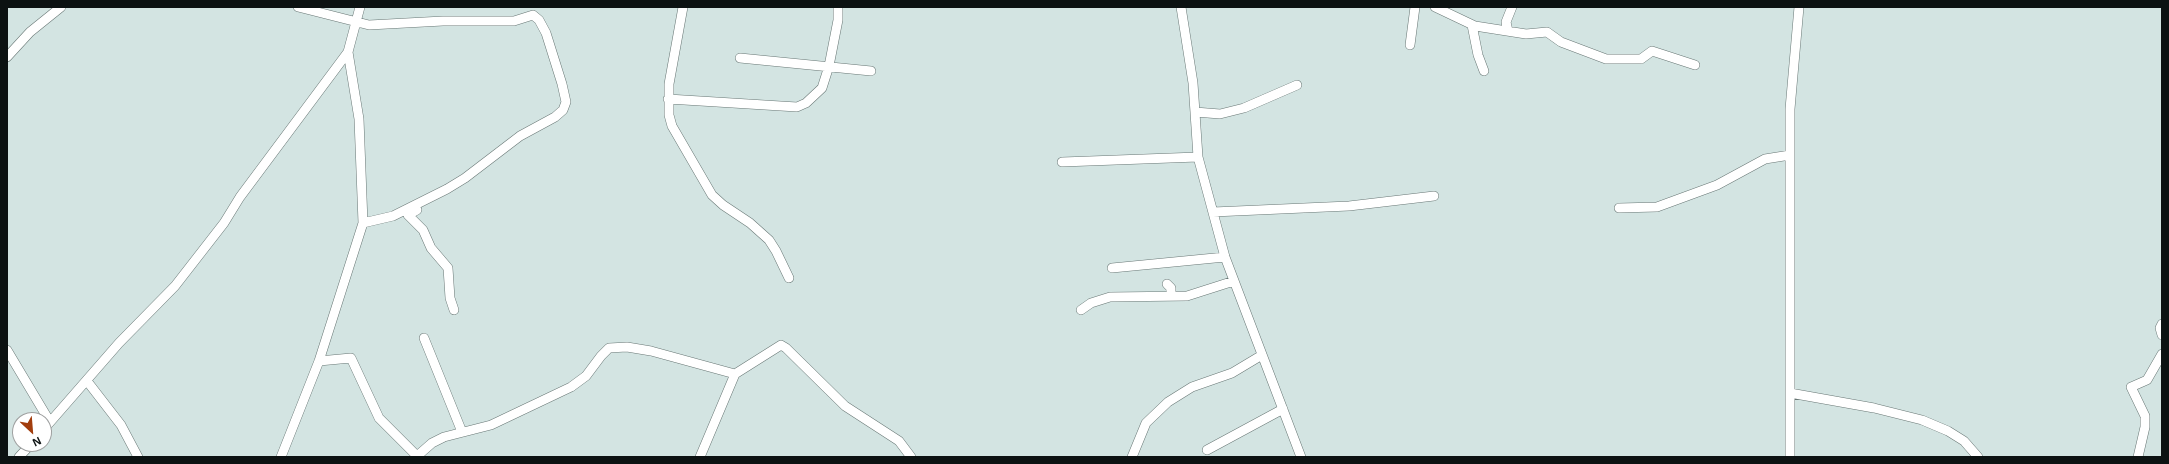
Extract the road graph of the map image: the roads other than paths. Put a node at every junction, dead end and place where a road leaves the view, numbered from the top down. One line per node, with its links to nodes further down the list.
1 (61, 7): 16 (street)
2 (298, 7): 11 (street)
3 (360, 7): 11 (street)
4 (683, 7): 23 (street)
5 (838, 7): 19 (street)
6 (1182, 7): 24 (street)
7 (1415, 7): 14 (street)
8 (1435, 7): 12 (street)
9 (1512, 7): 13 (street)
10 (1799, 7): 25 (street)
11 (356, 24): 15 (street); 29 (street)
12 (1472, 25): 13 (street); 21 (street)
13 (1508, 32): 18 (street)
14 (1410, 45)
15 (348, 52): 32 (street); 49 (street)
16 (7, 57)
17 (740, 58): 19 (street)
18 (1695, 64)
19 (829, 66): 20 (street); 23 (street)
20 (871, 71)
21 (1484, 71)
22 (1297, 85): 24 (street)
23 (668, 99): 35 (street)
24 (1195, 112): 26 (street)
25 (1790, 155): 30 (street); 50 (street)
26 (1198, 157): 27 (street); 31 (street)
27 (1062, 162)
28 (1434, 196): 31 (street)
29 (423, 201): 32 (street); 39 (street)
30 (1619, 208)
31 (1213, 212): 33 (street)
32 (364, 223): 47 (street)
33 (1225, 257): 34 (street); 36 (street)
34 (1112, 268)
35 (789, 278)
36 (1234, 281): 38 (street); 46 (street)
37 (1167, 284): 38 (street)
38 (1170, 296): 40 (street)
39 (454, 310)
40 (1081, 310)
41 (2162, 324): 42 (street)
42 (2162, 335)
43 (424, 338): 54 (street)
44 (7, 350): 52 (street)
45 (2162, 354): 65 (street)
46 (1262, 355): 51 (street); 61 (street)
47 (319, 360): 57 (street); 58 (street)
48 (735, 374): 54 (street); 59 (street); 60 (street)
49 (86, 381): 53 (street); 56 (street)
50 (1790, 393): 63 (street); 64 (street)
51 (1283, 409): 55 (street); 62 (street)
52 (40, 412)
53 (52, 420)
54 (462, 432): 58 (street)
55 (1207, 450)
56 (138, 457)
57 (281, 457)
58 (417, 457)
59 (700, 457)
60 (910, 457)
61 (1132, 457)
62 (1301, 457)
63 (1790, 457)
64 (1978, 457)
65 (2138, 457)

